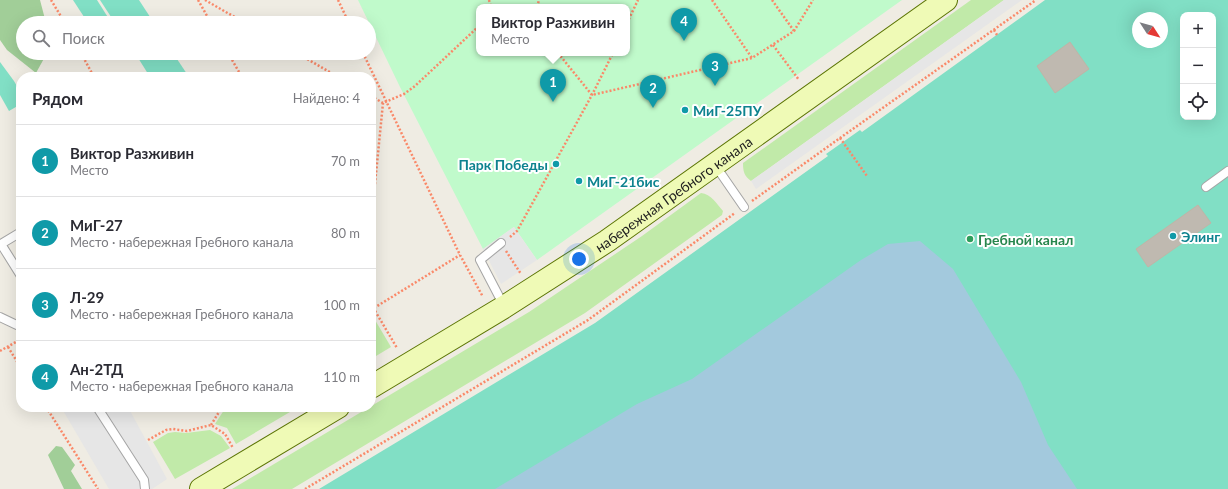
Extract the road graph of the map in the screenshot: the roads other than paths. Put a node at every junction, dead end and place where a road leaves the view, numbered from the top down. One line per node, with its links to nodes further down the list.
1 (946, 0): 2 (street, набережная Гребного канала)
2 (715, 165): 5 (lane); 9 (street, набережная Гребного канала)
3 (1228, 171): 4 (lane)
4 (1206, 187)
5 (744, 207)
6 (16, 235): 8 (lane)
7 (501, 243): 9 (lane)
8 (16, 268)
9 (504, 307): 12 (street, набережная Гребного канала)
10 (0, 317): 11 (lane)
11 (16, 325)
12 (376, 384)
13 (100, 412): 15 (lane)
14 (330, 412): 16 (street)
15 (146, 489)
16 (201, 489)

